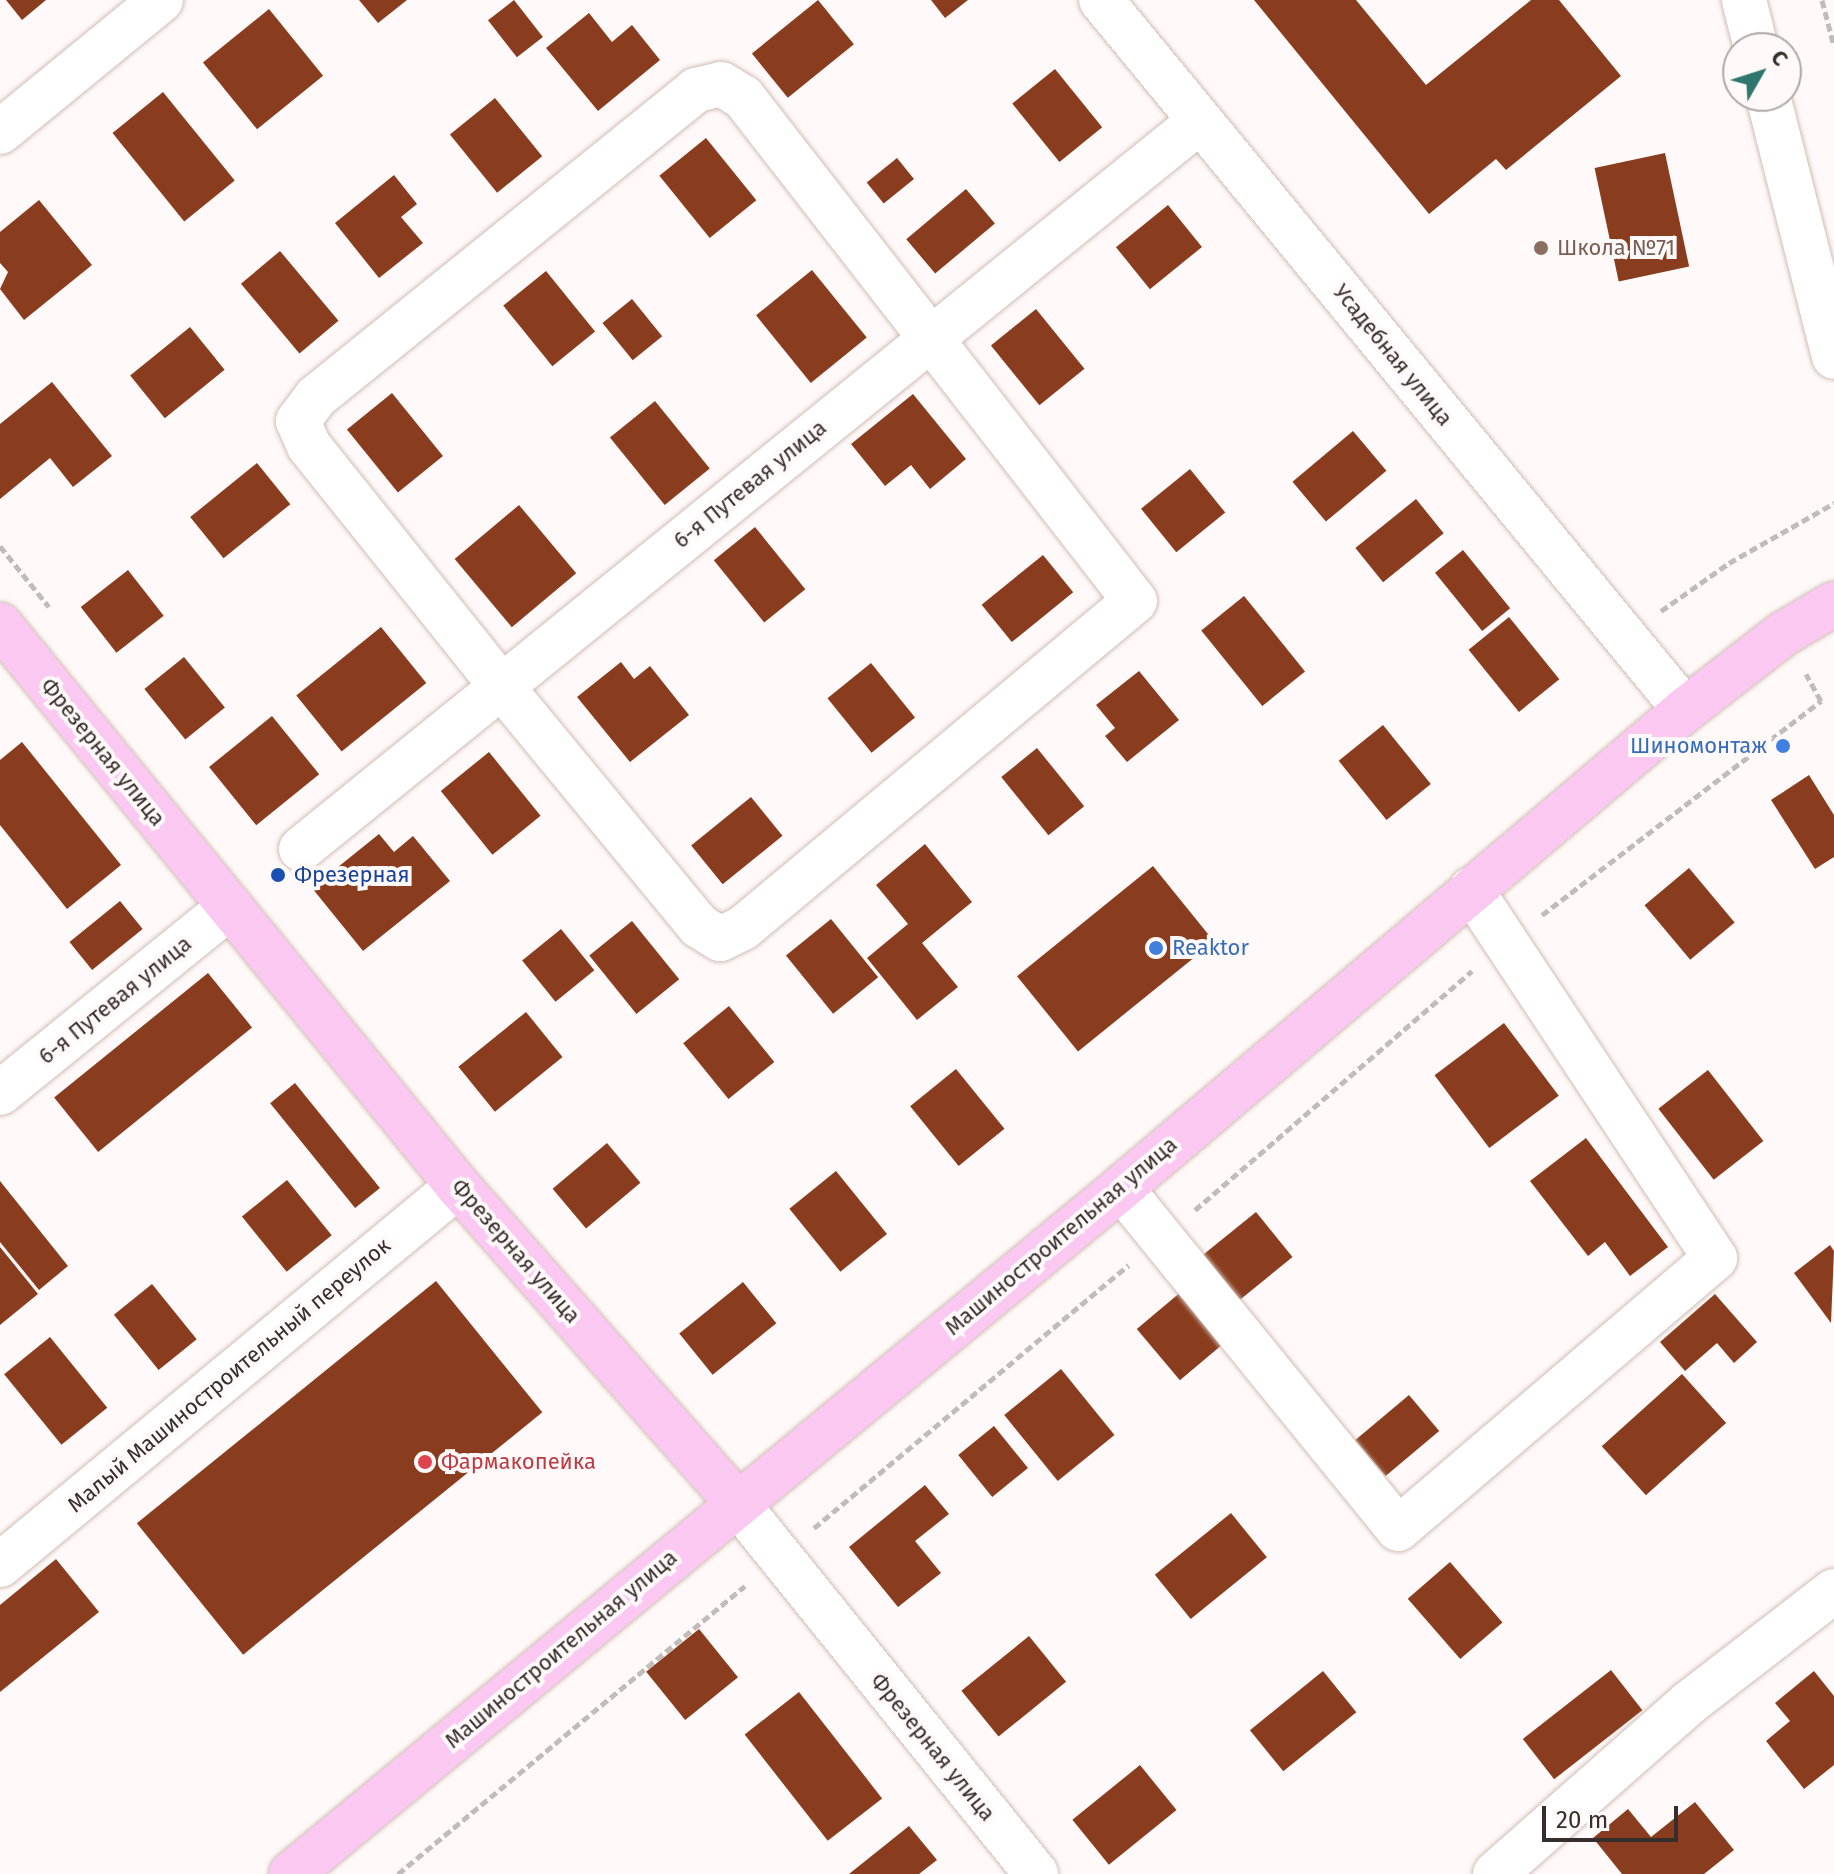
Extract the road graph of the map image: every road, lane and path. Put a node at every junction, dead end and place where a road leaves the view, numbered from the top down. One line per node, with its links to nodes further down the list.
1 (161, 0): 9 (street)
2 (1101, 0): 8 (street, Усадебная улица)
3 (1744, 0): 5 (street)
4 (1822, 0): 6 (path)
5 (1752, 32)
6 (1834, 46)
7 (1772, 112): 11 (street)
8 (1200, 121): 10 (street, 6-я Путевая улица); 14 (street, Усадебная улица)
9 (0, 132)
10 (930, 336): 17 (street, 6-я Путевая улица); 17 (street); 17 (street)
11 (1834, 357)
12 (1834, 503): 14 (path)
13 (1834, 604): 18 (main road, Машиностроительная улица)
14 (1625, 637): 18 (street, Усадебная улица)
15 (4, 638): 21 (main road, Фрезерная улица)
16 (1804, 670): 22 (path)
17 (502, 687): 19 (street, 6-я Путевая улица)
18 (1685, 710): 20 (main road, Машиностроительная улица)
19 (301, 849)
20 (1471, 890): 22 (street); 25 (main road, Машиностроительная улица)
21 (230, 907): 23 (street, 6-я Путевая улица); 24 (main road, Фрезерная улица)
22 (1506, 943): 26 (path); 26 (street)
23 (0, 1093)
24 (458, 1186): 27 (main road, Фрезерная улица); 29 (street, Малый Машиностроительный переулок)
25 (1121, 1188): 26 (street); 27 (main road, Машиностроительная улица)
26 (1162, 1238): 28 (path)
27 (737, 1503): 28 (street, Фрезерная улица); 32 (main road, Машиностроительная улица)
28 (781, 1556): 31 (street, Фрезерная улица); 33 (path)
29 (0, 1565)
30 (1834, 1591): 34 (street)
31 (1021, 1869)
32 (291, 1874)
33 (398, 1874)
34 (1495, 1874)

